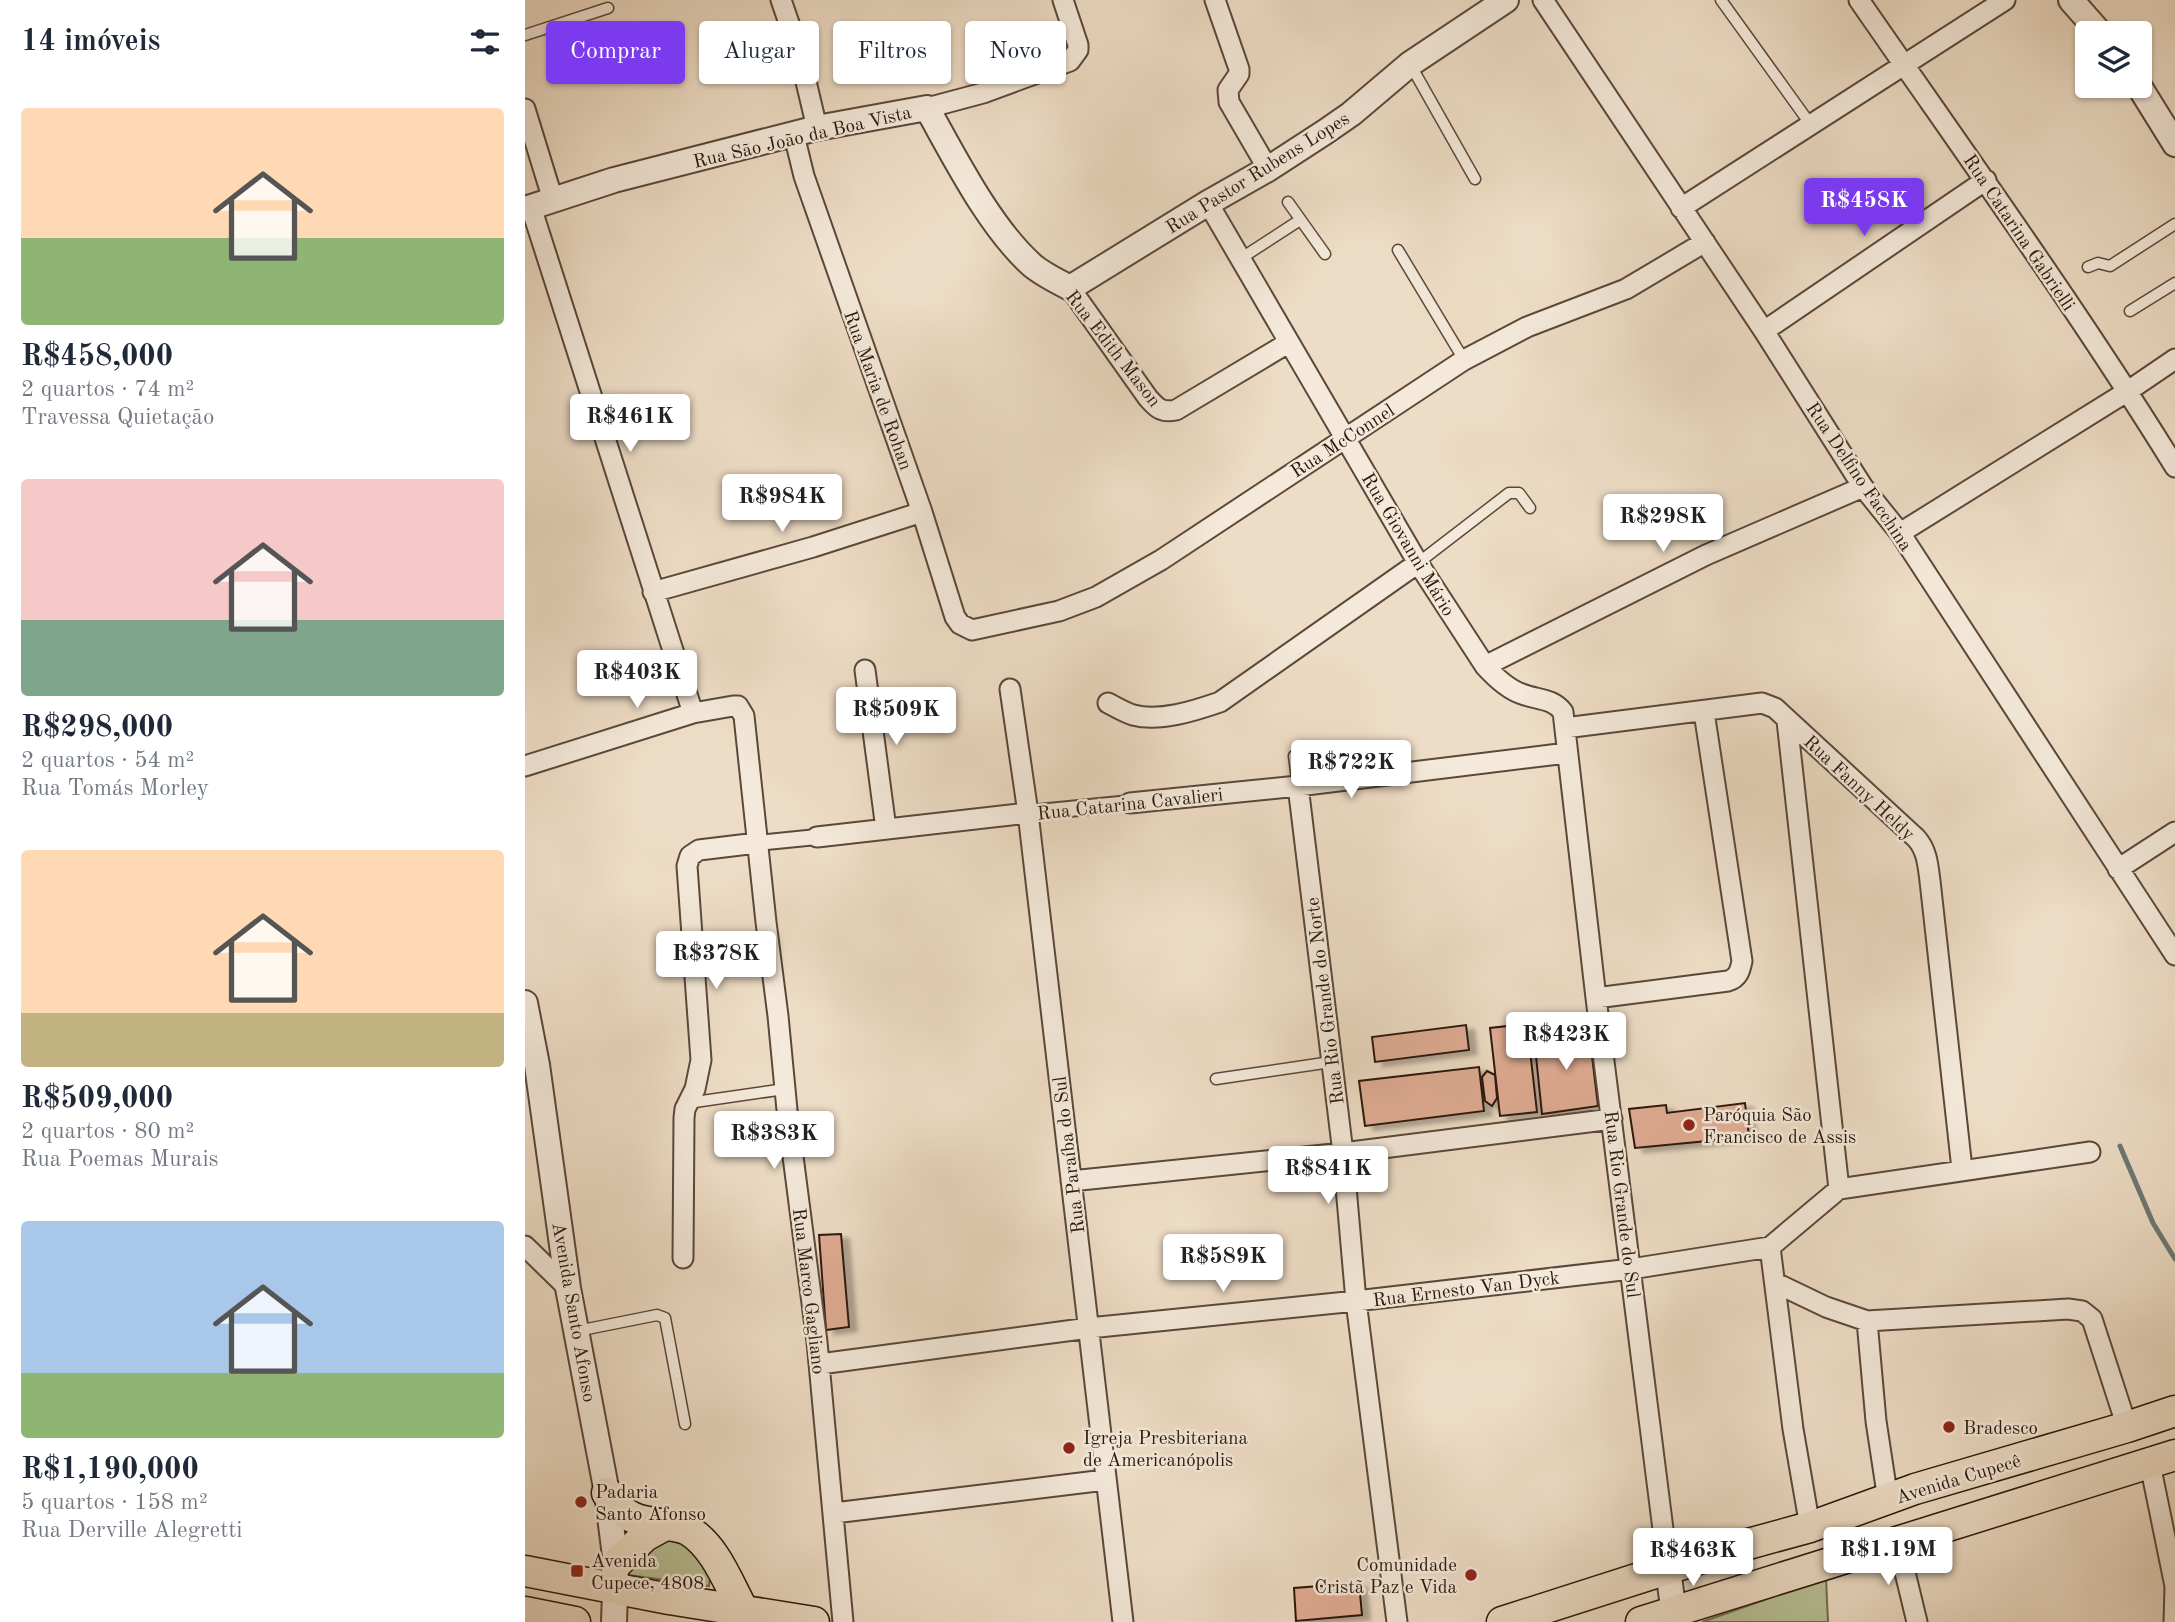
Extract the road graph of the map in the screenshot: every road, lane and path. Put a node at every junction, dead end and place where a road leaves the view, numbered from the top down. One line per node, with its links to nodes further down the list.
1 (781, 0): 19 (street, Rua Maria de Rohan)
2 (1063, 0): 16 (street, Rua São João da Boa Vista)
3 (1215, 0): 21 (street)
4 (1506, 0): 13 (street, Rua Pastor Rubens Lopes)
5 (1543, 0): 27 (street, Rua Delfino Facchina)
6 (1721, 0): 18 (lane)
7 (1859, 0): 14 (street, Rua Catarina Gabrielli)
8 (2005, 0): 14 (street)
9 (2071, 0): 11 (street)
10 (608, 8): 12 (lane)
11 (2089, 21)
12 (525, 36)
13 (1410, 64): 21 (street, Rua Pastor Rubens Lopes); 22 (lane)
14 (1905, 66): 18 (street); 23 (street, Rua Catarina Gabrielli)
15 (2146, 98): 20 (street)
16 (927, 108): 19 (street, Rua São João da Boa Vista); 36 (street, Rua Edith Mason)
17 (525, 109): 26 (street)
18 (1811, 125): 27 (street)
19 (805, 132): 26 (street, Rua São João da Boa Vista); 47 (street, Rua Maria de Rohan)
20 (2175, 144)
21 (1268, 169): 25 (street, Rua Pastor Rubens Lopes)
22 (1475, 179)
23 (1986, 180): 38 (street); 42 (street, Rua Catarina Gabrielli)
24 (1288, 202): 28 (lane)
25 (1208, 203): 33 (street, Rua Giovanni Mário); 36 (street, Rua Pastor Rubens Lopes)
26 (536, 205): 50 (street)
27 (1681, 208): 30 (street, Rua Delfino Facchina)
28 (1300, 220): 32 (lane); 33 (lane)
29 (2175, 224): 34 (lane)
30 (1705, 242): 38 (street, Rua Delfino Facchina); 41 (street, Rua McConnel)
31 (1398, 250): 41 (lane)
32 (1325, 254)
33 (1240, 259): 39 (street, Rua Giovanni Mário)
34 (2088, 267)
35 (2175, 283): 37 (lane)
36 (1070, 288): 39 (street, Rua Edith Mason)
37 (2130, 311)
38 (1764, 331): 45 (street, Rua Delfino Facchina)
39 (1288, 343): 43 (street, Rua Giovanni Mário)
40 (2175, 359): 42 (street)
41 (1464, 360): 43 (street, Rua McConnel)
42 (2128, 391): 44 (street, Rua Catarina Gabrielli); 48 (street)
43 (1345, 438): 49 (street, Rua Giovanni Mário); 51 (street, Rua McConnel)
44 (2175, 467)
45 (1863, 487): 48 (street, Rua Delfino Facchina); 52 (street)
46 (1530, 508): 49 (lane)
47 (922, 512): 50 (street); 51 (street, Rua Maria de Rohan)
48 (1900, 533): 71 (street, Rua Delfino Facchina)
49 (1418, 563): 52 (street, Rua Giovanni Mário); 55 (street)
50 (653, 592): 58 (street)
51 (979, 630)
52 (1485, 666): 56 (street, Rua Giovanni Mário)
53 (865, 670): 67 (street)
54 (1010, 689): 66 (street, Rua Paraíba do Sul)
55 (1108, 703)
56 (1558, 704): 60 (street, Rua Rio Grande do Sul)
57 (1704, 712): 59 (street, Rua Fanny Heldy); 60 (street, Rua Fanny Heldy); 73 (street)
58 (693, 713): 63 (street); 70 (street, Rua Marco Gagliano)
59 (1787, 720): 82 (street, Rua Fanny Heldy); 84 (street)
60 (1565, 728): 61 (street, Rua Rio Grande do Sul)
61 (1567, 752): 64 (street, Rua Catarina Cavalieri); 73 (street, Rua Rio Grande do Sul)
62 (1294, 756): 64 (lane, Rua Rio Grande do Norte)
63 (525, 766)
64 (1298, 786): 65 (street, Rua Catarina Cavalieri); 75 (street, Rua Rio Grande do Norte)
65 (1130, 803): 66 (street, Rua Catarina Cavalieri)
66 (1028, 813): 67 (street, Rua Catarina Cavalieri); 83 (street, Rua Paraíba do Sul)
67 (886, 830): 69 (street, Rua Catarina Cavalieri)
68 (2175, 832): 71 (street)
69 (817, 836): 70 (street, Rua Catarina Cavalieri)
70 (757, 843): 77 (street, Rua Marco Gagliano); 78 (street, Rua Catarina Cavalieri)
71 (2118, 869): 72 (street, Rua Delfino Facchina)
72 (2175, 954)
73 (1596, 998): 79 (street, Rua Rio Grande do Sul)
74 (525, 1003): 90 (street, Avenida Santo Afonso)
75 (1332, 1062): 76 (lane); 81 (street, Rua Rio Grande do Norte)
76 (1216, 1079)
77 (785, 1089): 78 (lane); 95 (street, Rua Marco Gagliano)
78 (687, 1103): 87 (street)
79 (1612, 1119): 81 (street); 88 (street, Rua Rio Grande do Sul)
80 (2090, 1152): 82 (street)
81 (1343, 1153): 83 (street); 91 (street, Rua Rio Grande do Norte)
82 (1962, 1169): 84 (street)
83 (1071, 1181): 93 (street, Rua Paraíba do Sul)
84 (1839, 1189): 86 (street)
85 (525, 1246): 90 (street)
86 (1770, 1247): 88 (street, Rua Ernesto Van Dyck); 89 (street)
87 (683, 1258)
88 (1632, 1269): 91 (street, Rua Ernesto Van Dyck); 107 (street, Rua Rio Grande do Sul)
89 (1776, 1283): 92 (street); 105 (street)
90 (568, 1288): 94 (street, Avenida Santo Afonso)
91 (1356, 1301): 93 (street, Rua Ernesto Van Dyck); 119 (street, Rua Rio Grande do Norte)
92 (1867, 1321): 98 (street); 102 (street)
93 (1089, 1328): 95 (street, Rua Ernesto Van Dyck); 100 (street, Rua Paraíba do Sul)
94 (577, 1332): 97 (lane); 101 (street, Avenida Santo Afonso)
95 (820, 1364): 103 (street, Rua Marco Gagliano)
96 (2175, 1410): 98 (main road, Avenida Cupecê)
97 (685, 1424)
98 (2127, 1427): 102 (main road, Avenida Cupecê)
99 (2162, 1460): 106 (main road); 110 (street)
100 (1105, 1479): 103 (street); 118 (street, Rua Paraíba do Sul)
101 (607, 1493): 104 (main road); 109 (street, Avenida Santo Afonso)
102 (1888, 1500): 105 (main road, Avenida Cupecê)
103 (834, 1513): 117 (street, Rua Marco Gagliano)
104 (666, 1525): 109 (main road); 111 (main road)
105 (1810, 1527): 107 (main road, Avenida Cupecê)
106 (1895, 1542): 113 (main road); 122 (street)
107 (1668, 1569): 113 (street, Rua Rio Grande do Sul); 120 (main road, Avenida Cupecê)
108 (525, 1571): 109 (main road)
109 (616, 1576): 111 (main road); 115 (street, Avenida Santo Afonso)
110 (2175, 1586): 123 (street)
111 (743, 1610): 116 (main road)
112 (525, 1612): 114 (main road)
113 (1674, 1617): 121 (main road)
114 (575, 1622)
115 (614, 1622)
116 (814, 1622)
117 (843, 1622)
118 (1123, 1622)
119 (1397, 1622)
120 (1502, 1622)
121 (1641, 1622)
122 (1917, 1622)
123 (2173, 1622)

